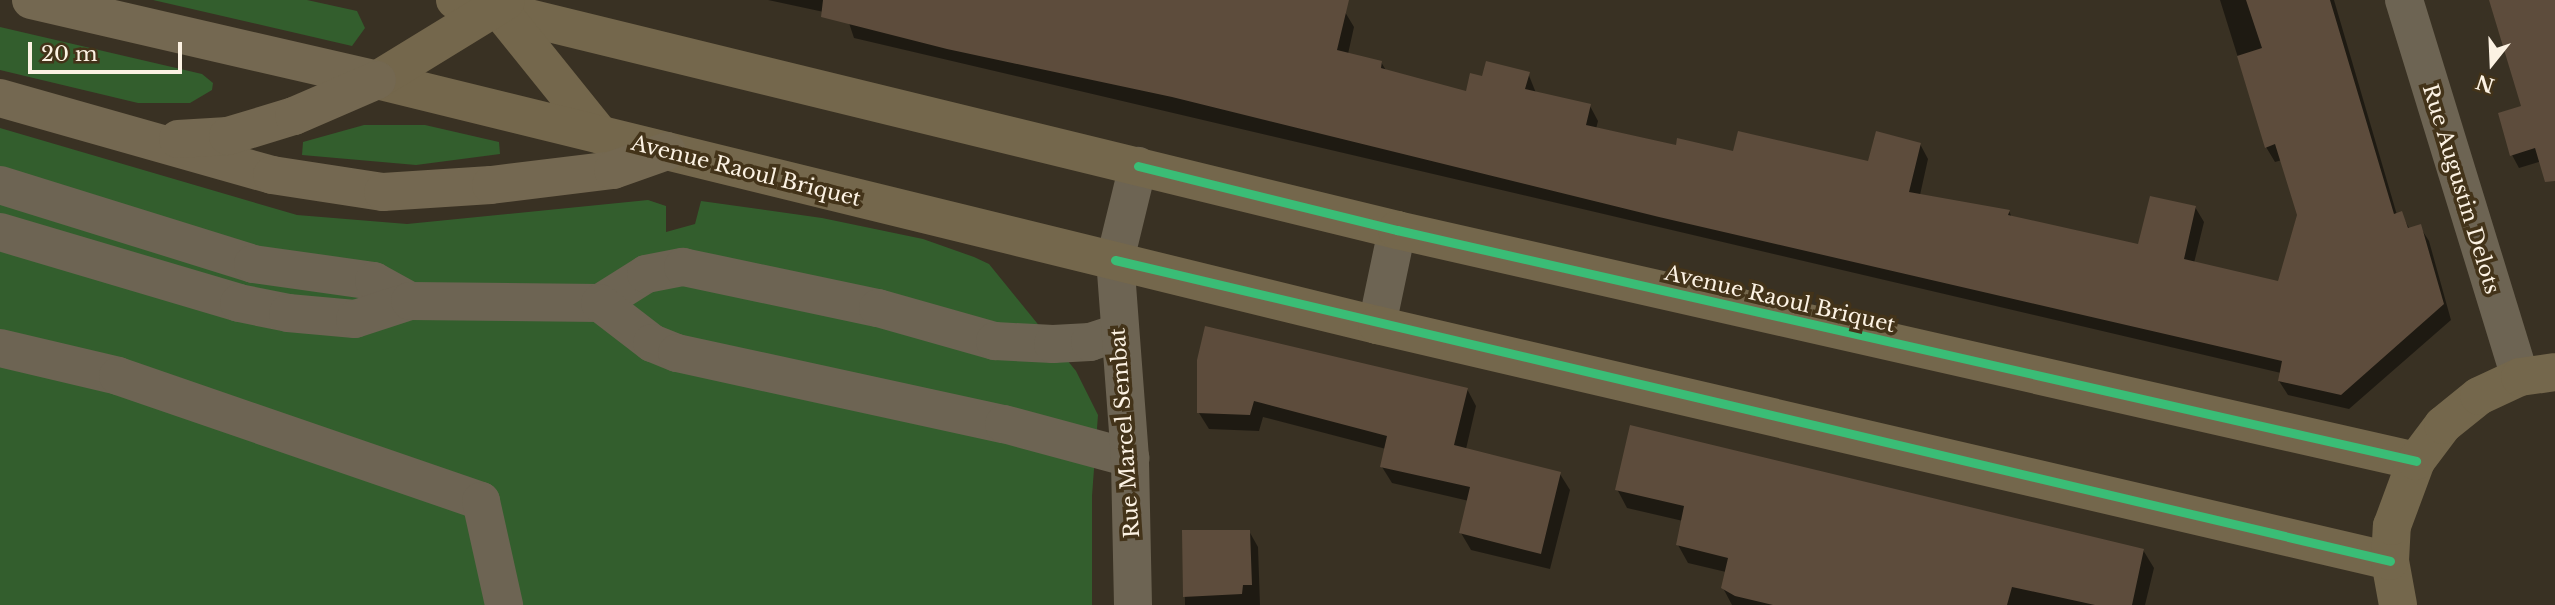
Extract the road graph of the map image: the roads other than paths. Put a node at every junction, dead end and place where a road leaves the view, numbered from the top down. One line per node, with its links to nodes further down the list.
1 (31, 0): 5 (highway)
2 (455, 0): 4 (main road, Avenue Raoul Briquet)
3 (2404, 0): 20 (street, Rue Augustin Delots)
4 (499, 3): 5 (main road); 7 (main road); 10 (main road, Avenue Raoul Briquet)
5 (377, 80): 7 (main road, Avenue Raoul Briquet); 8 (highway)
6 (0, 98): 8 (highway)
7 (600, 135): 9 (main road, Avenue Raoul Briquet)
8 (144, 140): 9 (highway)
9 (667, 151): 14 (main road, Avenue Raoul Briquet)
10 (1138, 166): 12 (main road, Avenue Raoul Briquet); 14 (street)
11 (0, 185): 15 (street)
12 (1397, 230): 17 (street); 22 (main road, Avenue Raoul Briquet)
13 (0, 232): 15 (street)
14 (1115, 260): 17 (main road, Avenue Raoul Briquet); 18 (street, Rue Marcel Sembat)
15 (410, 301): 16 (street)
16 (600, 303): 18 (street); 21 (street)
17 (1377, 326): 23 (main road, Avenue Raoul Briquet)
18 (1118, 333): 21 (street, Rue Marcel Sembat)
19 (0, 348): 24 (street)
20 (2538, 374): 22 (main road)
21 (1130, 458): 25 (street, Rue Marcel Sembat)
22 (2416, 461): 23 (main road)
23 (2390, 561): 26 (main road)
24 (504, 605)
25 (1133, 605)
26 (2398, 605)

